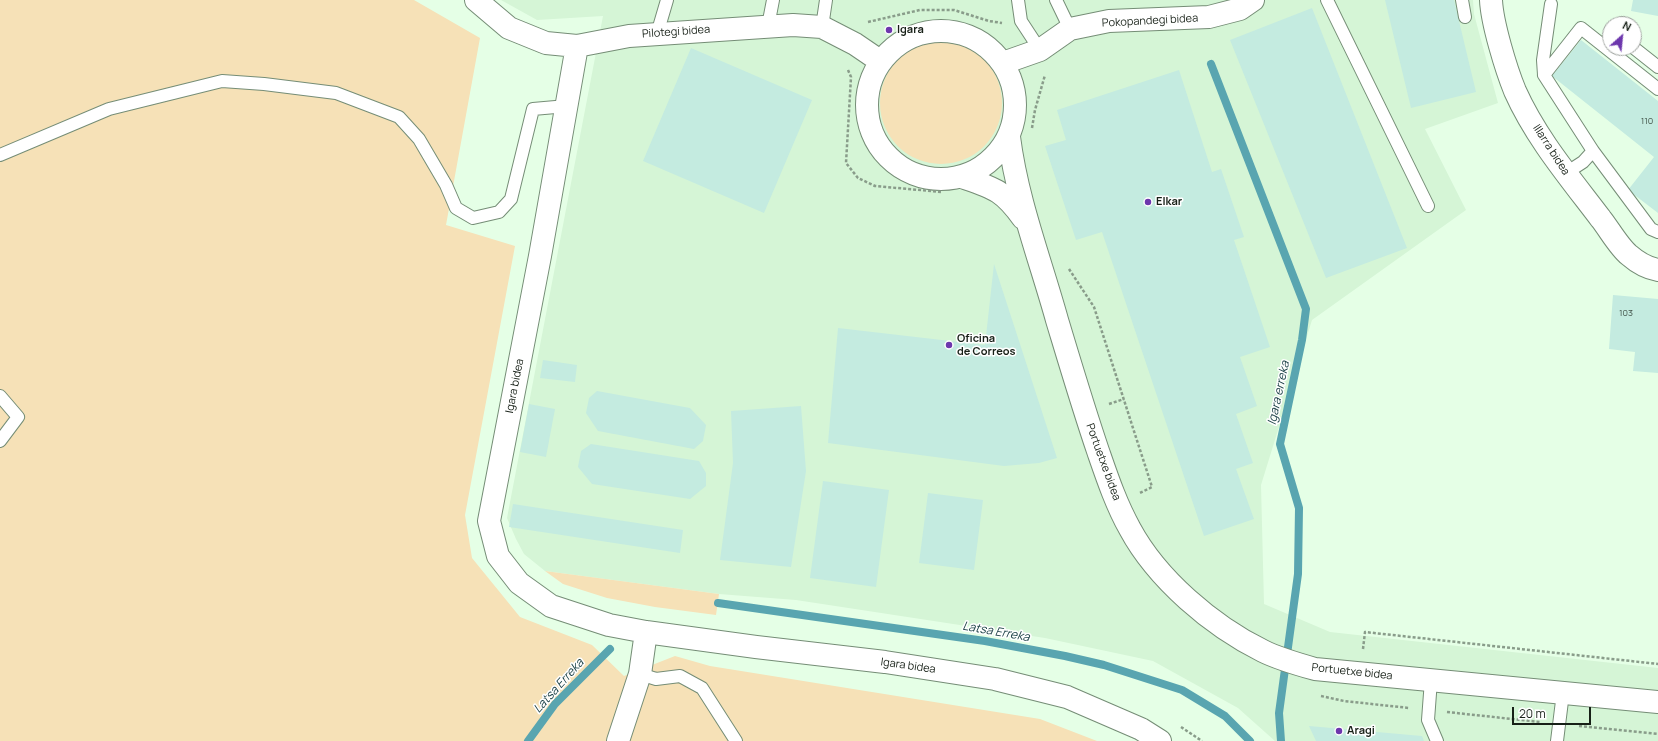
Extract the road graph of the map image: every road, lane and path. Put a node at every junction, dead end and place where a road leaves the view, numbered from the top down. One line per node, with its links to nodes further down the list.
1 (476, 0): 19 (street, Pilotegi bidea)
2 (667, 0): 18 (lane)
3 (773, 0): 15 (lane)
4 (826, 0): 16 (lane)
5 (1018, 0): 14 (lane)
6 (1056, 0): 17 (lane)
7 (1253, 0): 17 (street, Pokopandegi bidea)
8 (1327, 0): 37 (lane)
9 (1462, 0): 12 (lane)
10 (1491, 0): 34 (street, Illarra bidea)
11 (1551, 4): 27 (lane)
12 (1465, 17)
13 (864, 21): 14 (path)
14 (1021, 21): 20 (lane)
15 (768, 26): 16 (street, Pilotegi bidea); 18 (street, Pilotegi bidea)
16 (822, 27): 22 (street, Pilotegi bidea)
17 (1070, 29): 20 (street, Pokopandegi bidea)
18 (657, 34): 19 (street, Pilotegi bidea)
19 (577, 46): 29 (street, Igara bidea)
20 (1040, 50): 23 (street, Pokopandegi bidea)
21 (1642, 54): 25 (lane)
22 (880, 61): 23 (street); 35 (street)
23 (1003, 63): 31 (street)
24 (846, 66): 36 (path)
25 (1658, 67)
26 (1049, 69): 30 (path)
27 (1544, 75): 28 (lane); 32 (lane)
28 (1658, 90)
29 (567, 106): 33 (lane); 47 (street, Igara bidea)
30 (1032, 130)
31 (1009, 137): 35 (street); 38 (street, Portuetxe bidea)
32 (1593, 151): 34 (lane); 39 (lane)
33 (0, 155)
34 (1566, 174): 41 (street, Illarra bidea)
35 (962, 177): 38 (street, Portuetxe bidea)
36 (946, 192)
37 (1428, 206)
38 (1029, 226): 51 (street, Portuetxe bidea)
39 (1658, 232)
40 (1065, 263): 43 (path)
41 (1658, 270)
42 (0, 396): 45 (lane)
43 (1124, 399): 44 (path); 46 (path)
44 (1105, 406)
45 (0, 440)
46 (1135, 496)
47 (646, 632): 50 (street); 61 (street, Igara bidea)
48 (1363, 651): 49 (path)
49 (1658, 664)
50 (640, 674): 59 (street); 60 (lane)
51 (1431, 680): 52 (street, Portuetxe bidea); 55 (lane)
52 (1563, 692): 54 (street, Portuetxe bidea); 57 (lane)
53 (1320, 696): 55 (path)
54 (1658, 702)
55 (1429, 710): 57 (path); 63 (lane)
56 (1177, 724): 62 (path)
57 (1559, 724): 58 (path); 64 (lane)
58 (1658, 734)
59 (618, 741)
60 (736, 741)
61 (1160, 741)
62 (1202, 741)
63 (1437, 741)
64 (1557, 741)

